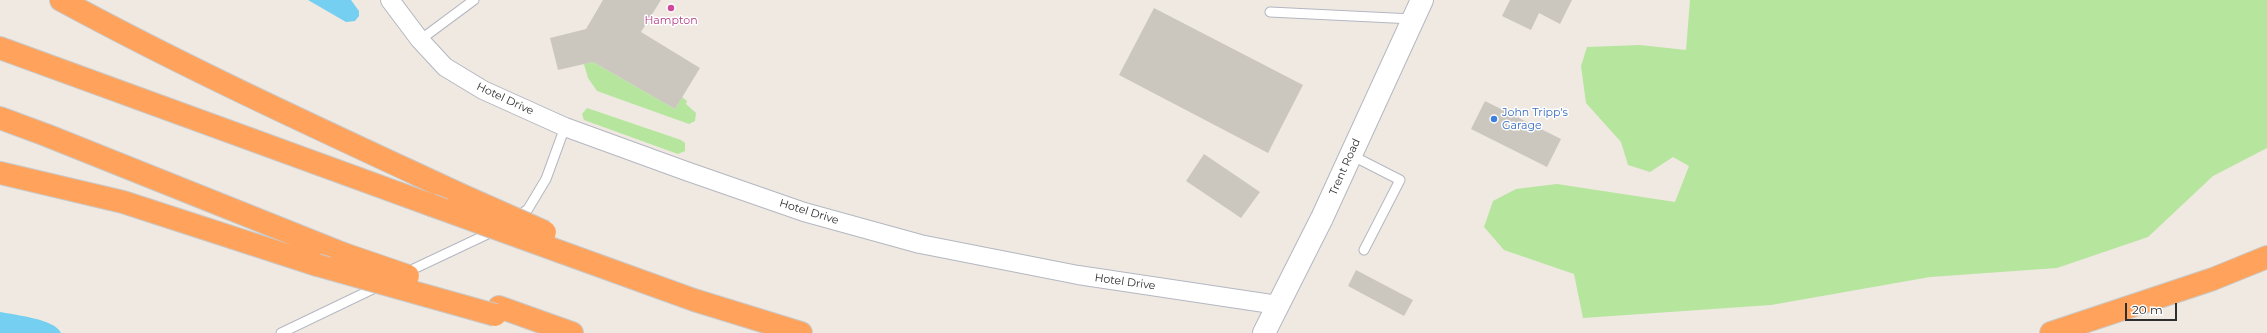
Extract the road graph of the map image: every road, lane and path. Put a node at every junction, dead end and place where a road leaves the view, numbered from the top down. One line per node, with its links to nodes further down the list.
1 (61, 0): 12 (highway, bridge)
2 (390, 0): 6 (street, Hotel Drive)
3 (474, 0): 6 (lane)
4 (1417, 9): 5 (lane); 10 (street, Trent Road)
5 (1270, 12)
6 (420, 40): 9 (street, Hotel Drive)
7 (0, 48): 12 (highway, bridge)
8 (0, 118): 16 (highway, bridge)
9 (566, 127): 15 (street, Hotel Drive); 17 (lane)
10 (1351, 155): 13 (lane); 15 (street, Trent Road)
11 (0, 173): 16 (highway, bridge)
12 (567, 248): 20 (highway)
13 (1364, 250)
14 (2267, 257): 22 (highway)
15 (1278, 305): 21 (street, Trent Road)
16 (497, 311): 18 (highway); 19 (highway)
17 (281, 333)
18 (563, 333)
19 (572, 333)
20 (801, 333)
21 (1264, 333)
22 (2051, 333)

